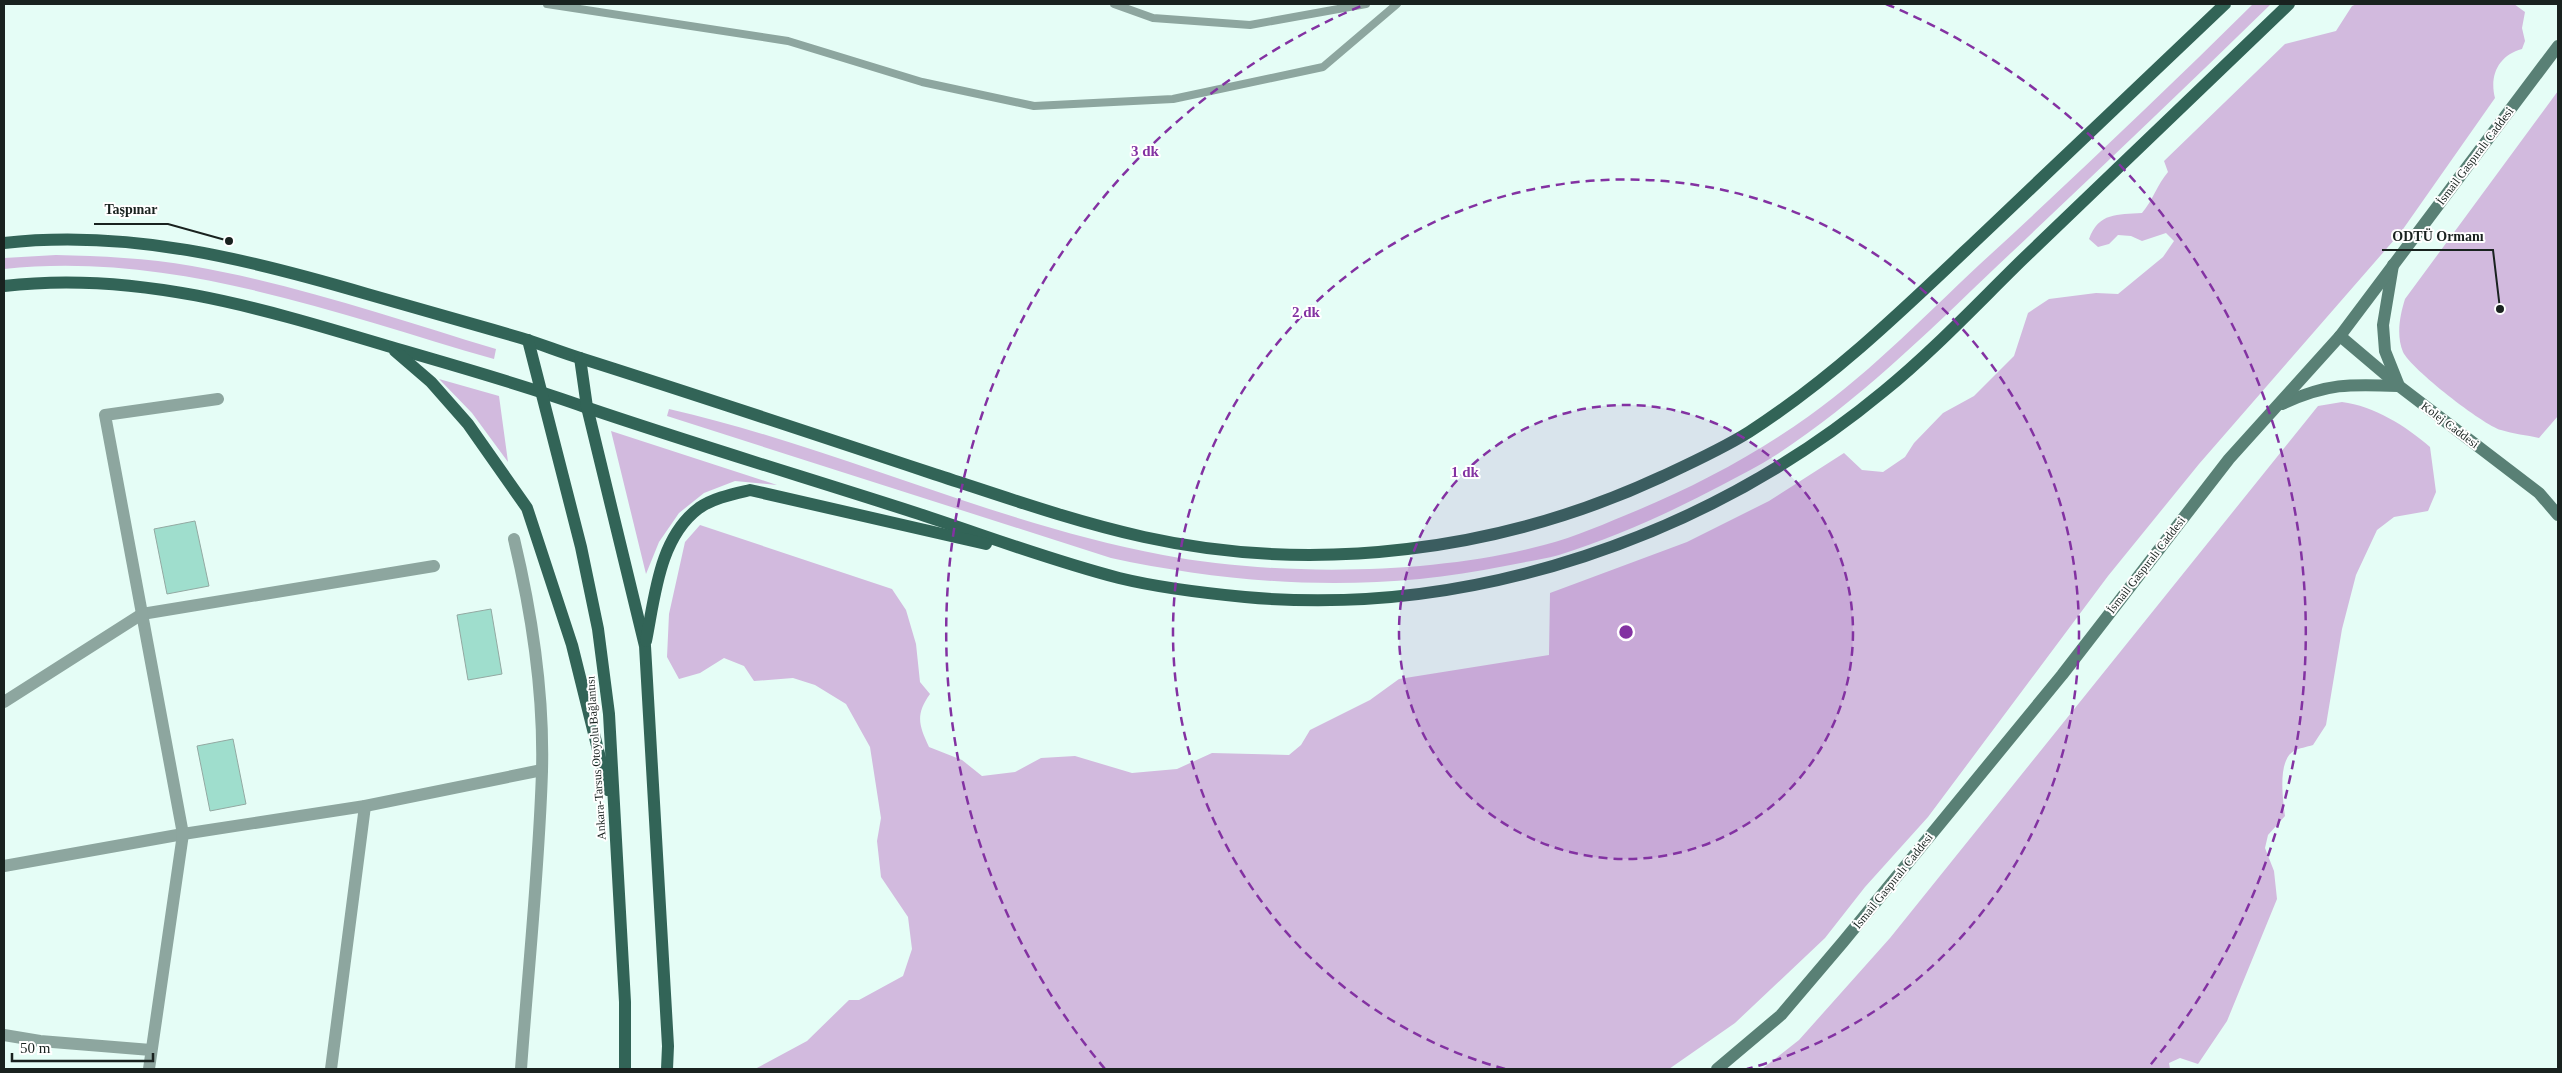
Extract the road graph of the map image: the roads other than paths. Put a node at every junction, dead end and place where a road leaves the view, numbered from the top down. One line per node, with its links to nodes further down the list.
1 (547, 4): 4 (lane)
2 (1114, 4): 3 (lane)
3 (1366, 4)
4 (1397, 4)
5 (2225, 4): 14 (main road)
6 (2289, 4): 22 (main road)
7 (2558, 46): 9 (main road, İsmail Gaspıralı Caddesi)
8 (4, 243): 12 (main road)
9 (2393, 265): 11 (main road, İsmail Gaspıralı Caddesi); 15 (main road)
10 (4, 286): 13 (main road)
11 (2340, 336): 15 (main road, Kolej Caddesi); 19 (main road, İsmail Gaspıralı Caddesi)
12 (528, 340): 14 (main road); 16 (main road, Ankara-Tarsus Otoyolu Bağlantısı)
13 (392, 347): 16 (main road); 29 (main road)
14 (580, 358): 18 (main road)
15 (2399, 386): 19 (main road); 20 (main road, Kolej Caddesi)
16 (542, 391): 18 (main road); 29 (main road, Ankara-Tarsus Otoyolu Bağlantısı)
17 (218, 399): 24 (street)
18 (587, 407): 22 (main road); 25 (main road)
19 (2276, 407): 39 (main road, İsmail Gaspıralı Caddesi)
20 (2558, 515)
21 (514, 539): 27 (street)
22 (1073, 564): 25 (main road)
23 (434, 566): 24 (street)
24 (142, 614): 26 (street); 30 (street)
25 (645, 646): 38 (main road)
26 (4, 702)
27 (542, 770): 28 (street); 36 (street)
28 (365, 806): 30 (street); 35 (street)
29 (616, 822): 37 (main road, Ankara-Tarsus Otoyolu Bağlantısı)
30 (183, 834): 31 (street); 33 (street)
31 (4, 866)
32 (4, 1035): 33 (street)
33 (151, 1050): 34 (street)
34 (148, 1069)
35 (331, 1069)
36 (521, 1069)
37 (625, 1069)
38 (667, 1069)
39 (1717, 1069)

